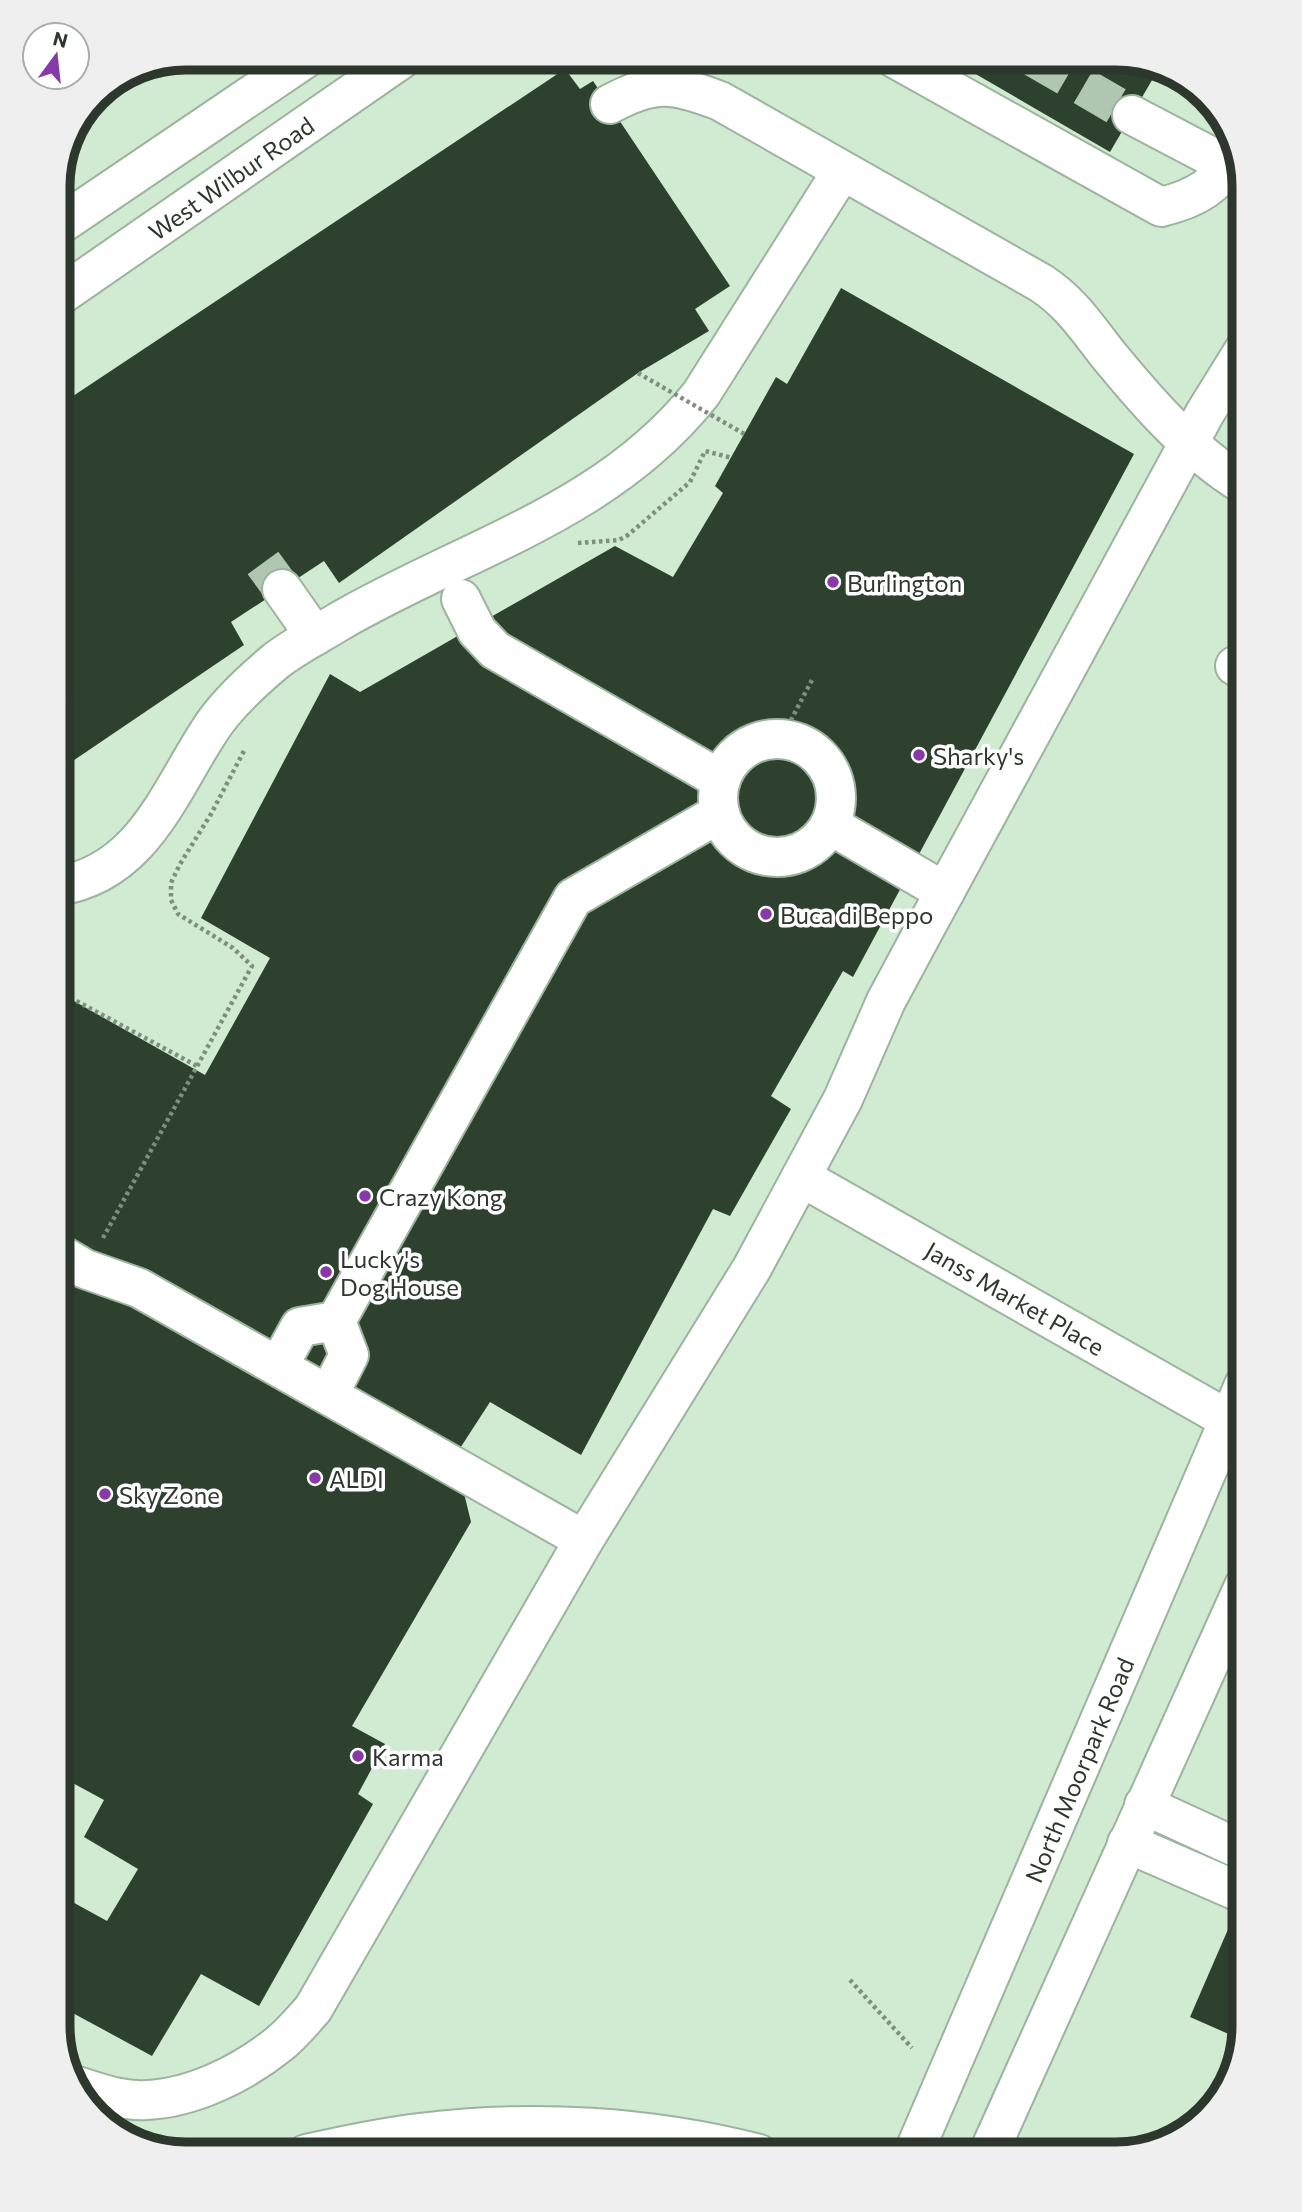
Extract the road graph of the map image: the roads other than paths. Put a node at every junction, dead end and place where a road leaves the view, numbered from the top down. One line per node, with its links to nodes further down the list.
1 (288, 70): 9 (street)
2 (386, 70): 10 (street, West Wilbur Road)
3 (916, 70): 7 (street)
4 (610, 104): 8 (street)
5 (1132, 115): 6 (street)
6 (1229, 159)
7 (1230, 165)
8 (842, 171): 12 (street); 16 (street)
9 (70, 218)
10 (70, 289)
11 (1232, 370): 12 (street)
12 (1188, 444): 13 (street); 20 (street)
13 (1232, 478)
14 (282, 589): 16 (street)
15 (461, 599): 17 (street)
16 (314, 636): 19 (street)
17 (720, 797): 18 (street); 18 (street); 23 (street)
18 (830, 825): 20 (street)
19 (70, 882)
20 (945, 892): 21 (street)
21 (801, 1177): 27 (street, Janss Market Place); 28 (street)
22 (72, 1261): 24 (street)
23 (336, 1321): 24 (street); 25 (street)
24 (279, 1365): 25 (street)
25 (329, 1394): 28 (street)
26 (1232, 1413): 27 (street, North Moorpark Road)
27 (1229, 1420): 37 (street, North Moorpark Road)
28 (584, 1540): 34 (street)
29 (1232, 1612): 30 (street)
30 (1144, 1805): 31 (street); 32 (street)
31 (1127, 1843): 33 (street); 38 (street)
32 (1232, 1845)
33 (1232, 1889)
34 (90, 2090)
35 (371, 2142): 36 (street)
36 (694, 2142)
37 (919, 2142)
38 (993, 2142)

